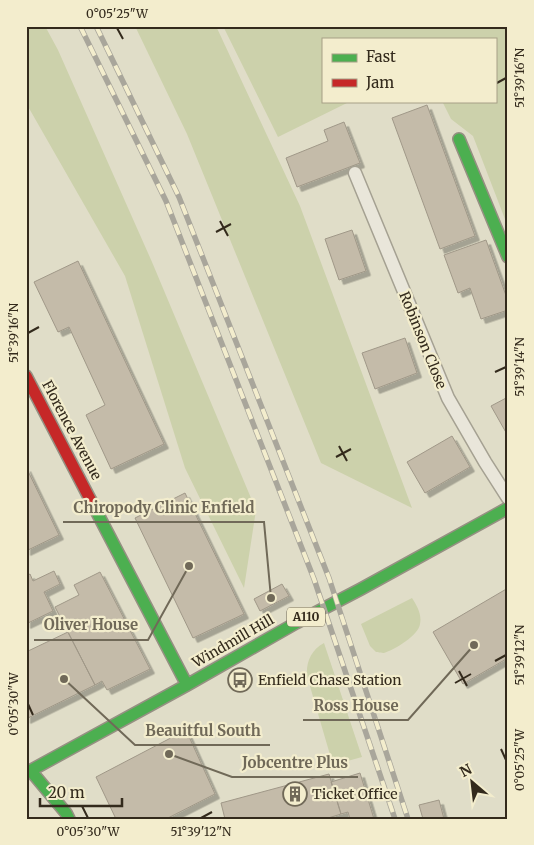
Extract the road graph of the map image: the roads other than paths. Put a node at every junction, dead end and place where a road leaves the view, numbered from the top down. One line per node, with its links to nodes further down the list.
1 (459, 138): 3 (street)
2 (355, 173): 5 (lane, Robinson Close)
3 (508, 257)
4 (26, 376): 7 (street, Florence Avenue)
5 (508, 498)
6 (508, 508): 7 (street, Windmill Hill / A110)
7 (187, 685): 8 (street, Windmill Hill / A110)
8 (28, 772): 9 (street)
9 (69, 819)

